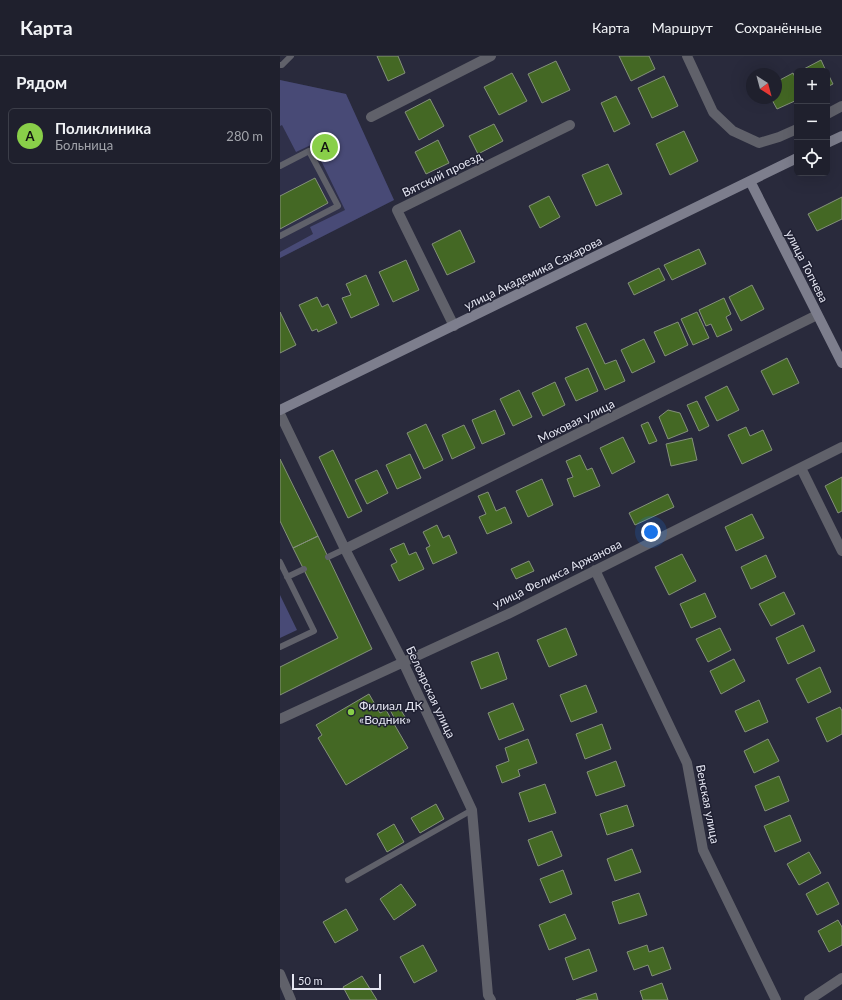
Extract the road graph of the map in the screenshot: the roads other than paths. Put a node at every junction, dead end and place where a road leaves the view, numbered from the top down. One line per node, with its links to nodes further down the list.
1 (291, 56): 4 (lane)
2 (491, 56): 7 (street)
3 (687, 56): 9 (street)
4 (280, 65)
5 (842, 106): 6 (street)
6 (830, 112)
7 (372, 117)
8 (570, 125): 17 (street, Вятский проезд)
9 (794, 130)
10 (842, 136): 11 (street)
11 (830, 142)
12 (794, 159): 14 (street, улица Академика Сахарова)
13 (280, 166): 15 (lane)
14 (750, 181): 16 (street, улица Топчева); 17 (street, улица Академика Сахарова)
15 (280, 236)
16 (817, 315): 18 (street, улица Топчева); 23 (street, Моховая улица)
17 (454, 326): 19 (street, улица Академика Сахарова)
18 (842, 363)
19 (280, 410)
20 (280, 414): 23 (street, Белоярская улица)
21 (842, 448): 22 (street, улица Феликса Аржанова)
22 (801, 468): 24 (street); 28 (street, улица Феликса Аржанова)
23 (345, 549): 25 (lane); 31 (street, Белоярская улица)
24 (842, 551)
25 (328, 557)
26 (280, 562): 29 (lane)
27 (304, 569): 29 (lane)
28 (595, 570): 31 (street, улица Феликса Аржанова); 39 (street, Венская улица)
29 (287, 577): 30 (lane)
30 (280, 647)
31 (403, 662): 32 (street, улица Феликса Аржанова); 33 (street, Белоярская улица)
32 (280, 719)
33 (472, 810): 34 (lane); 38 (street, Белоярская улица)
34 (348, 880)
35 (280, 974): 37 (street)
36 (842, 978): 40 (street)
37 (291, 1000)
38 (491, 1000)
39 (776, 1000)
40 (809, 1000)

